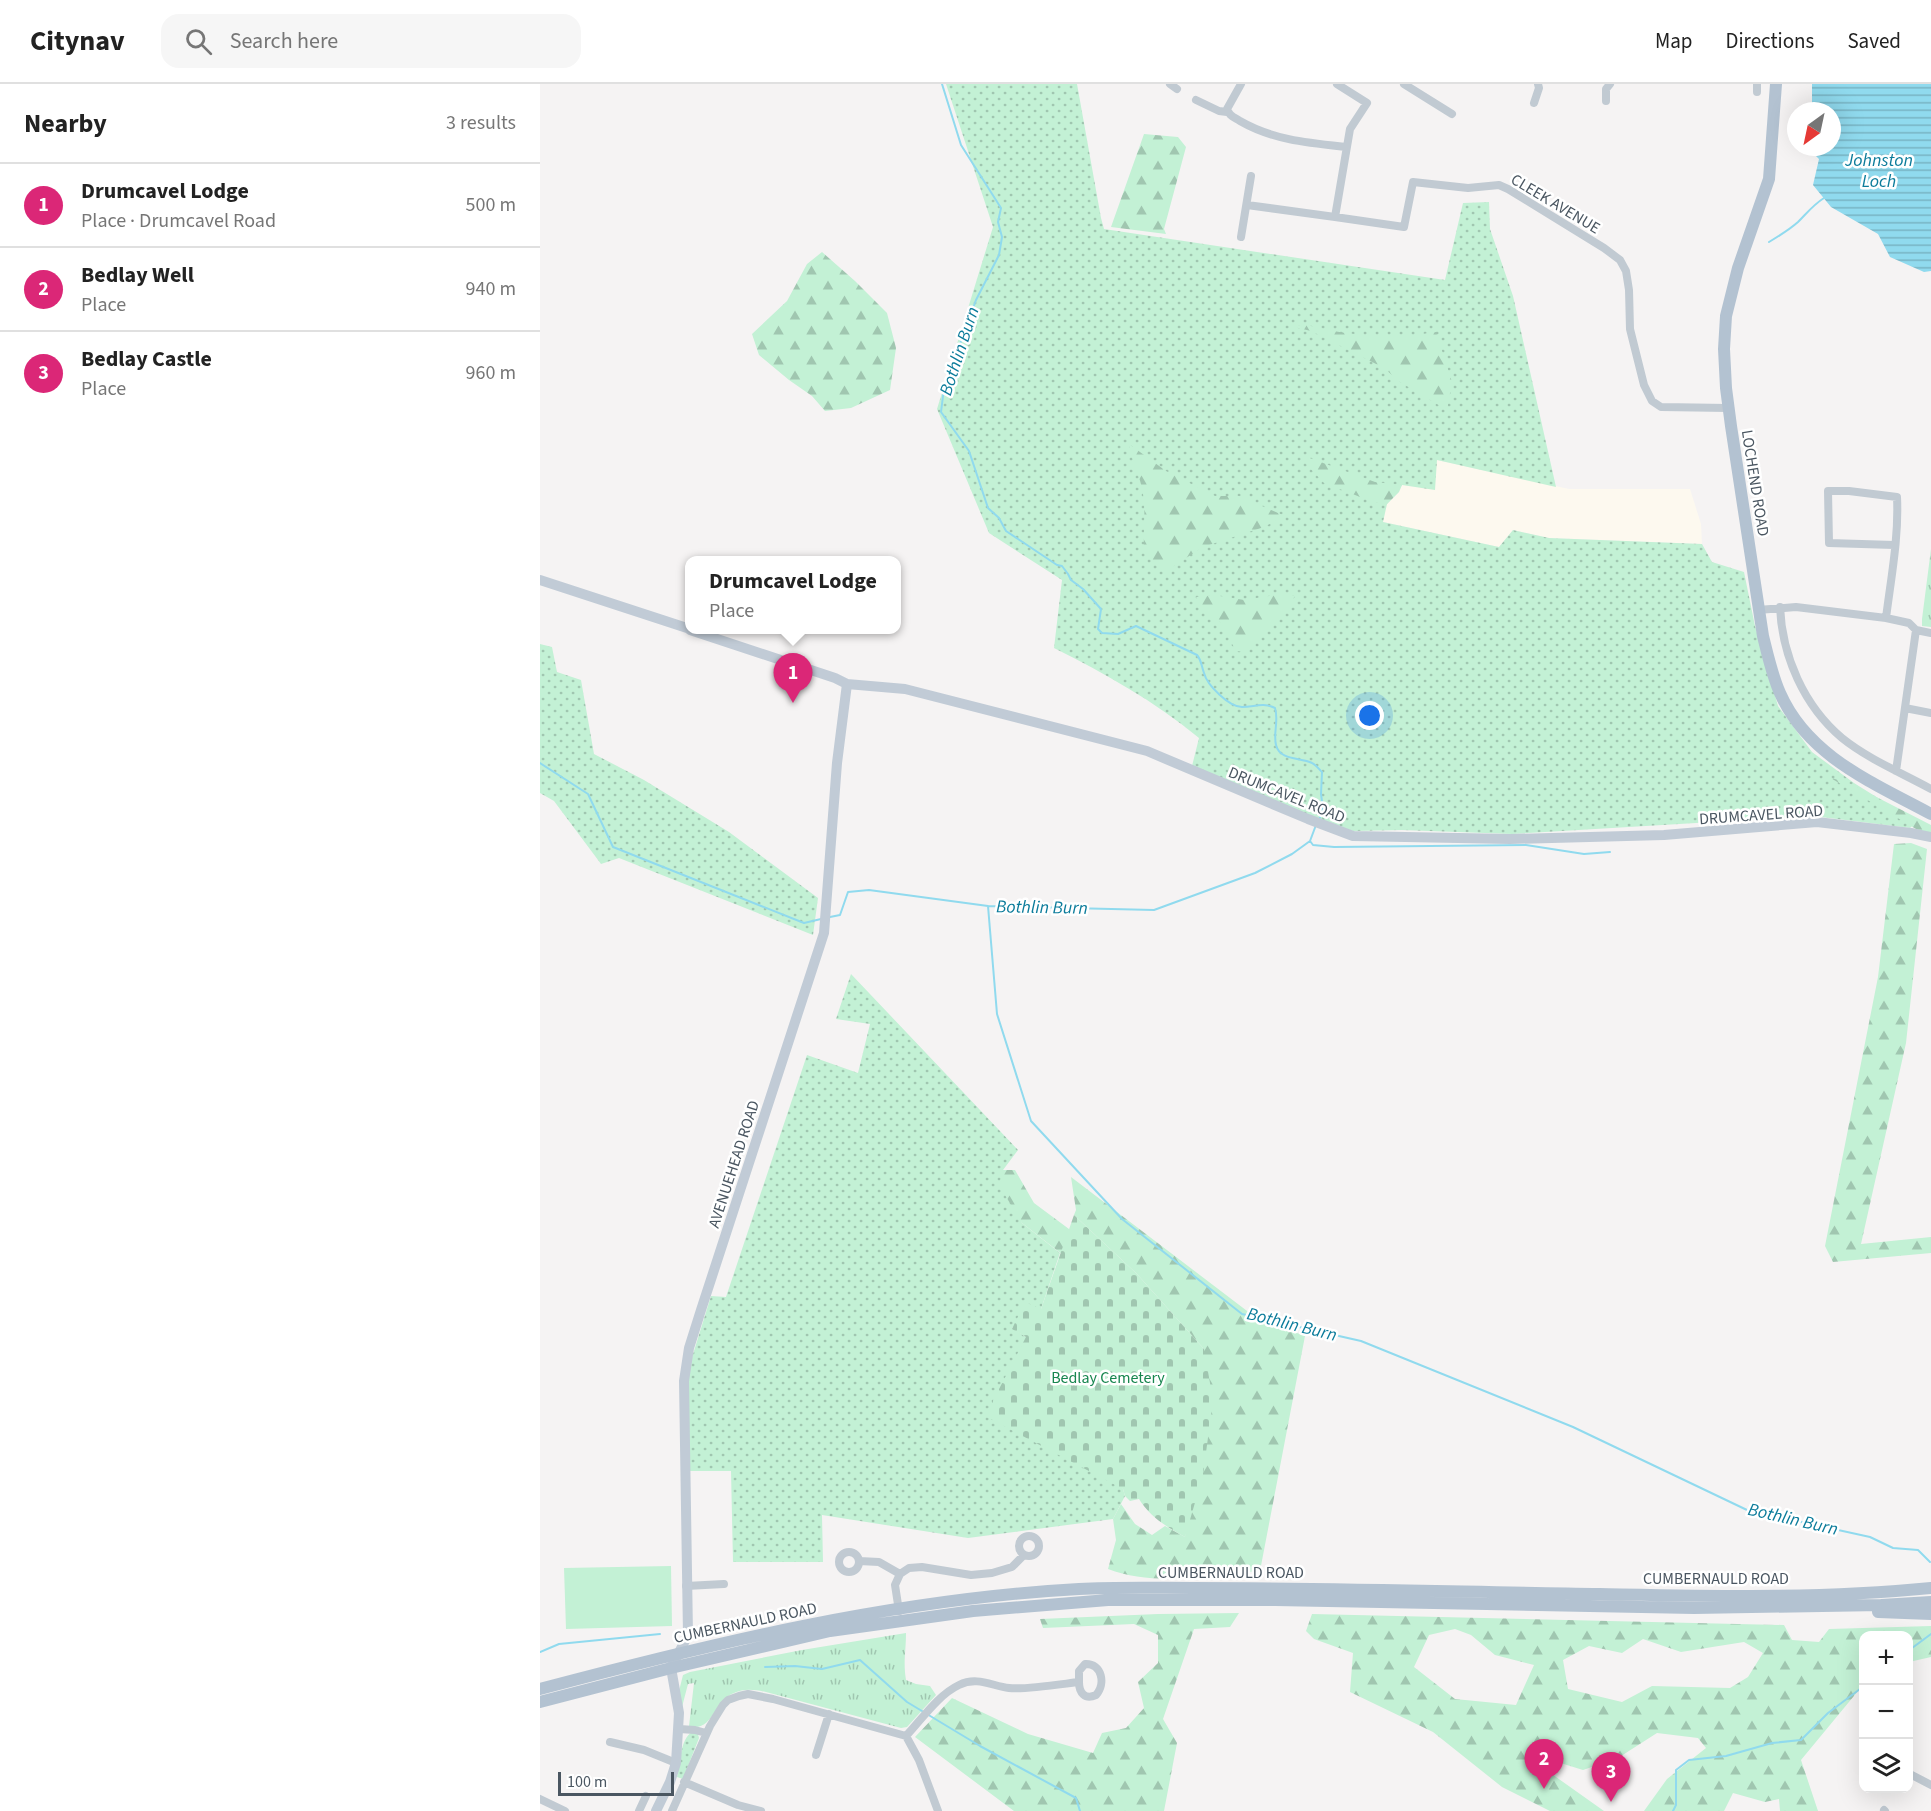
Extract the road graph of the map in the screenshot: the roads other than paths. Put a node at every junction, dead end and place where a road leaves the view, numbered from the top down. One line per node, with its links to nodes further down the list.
1 (1242, 84): 11 (street)
2 (1337, 84): 13 (street)
3 (1404, 84): 7 (street)
4 (1538, 84): 10 (street)
5 (1610, 84): 9 (street)
6 (1776, 84): 18 (main road, LOCHEND ROAD)
7 (1418, 88): 12 (street)
8 (1196, 100): 11 (street)
9 (1606, 101)
10 (1534, 103)
11 (1227, 112): 13 (street)
12 (1452, 114)
13 (1346, 147): 16 (street)
14 (1251, 176): 15 (street)
15 (1247, 205): 16 (street); 17 (street)
16 (1335, 217): 18 (street, CLEEK AVENUE)
17 (1241, 237)
18 (1728, 408): 22 (main road, LOCHEND ROAD)
19 (1894, 545): 19 (street); 23 (street)
20 (540, 580): 24 (street, DRUMCAVEL ROAD)
21 (1780, 607): 22 (street); 23 (street); 31 (street)
22 (1758, 609): 33 (main road, LOCHEND ROAD)
23 (1886, 618): 25 (street)
24 (685, 627)
25 (1916, 630): 26 (street); 29 (street)
26 (1931, 633)
27 (705, 634): 28 (street, DRUMCAVEL ROAD)
28 (847, 684): 34 (street, DRUMCAVEL ROAD); 39 (street, AVENUEHEAD ROAD)
29 (1905, 708): 30 (street); 31 (street)
30 (1931, 713)
31 (1896, 771): 32 (street)
32 (1931, 789)
33 (1931, 814)
34 (1931, 837)
35 (1024, 1554): 37 (street)
36 (859, 1561): 37 (street)
37 (900, 1574): 44 (street)
38 (724, 1584): 39 (street)
39 (686, 1586): 45 (street, AVENUEHEAD ROAD)
40 (1931, 1588): 44 (main road, CUMBERNAULD ROAD)
41 (1931, 1602): 42 (main road, CUMBERNAULD ROAD)
42 (1817, 1606): 43 (main road, CUMBERNAULD ROAD); 44 (main road, CUMBERNAULD ROAD)
43 (1931, 1614)
44 (900, 1615): 45 (main road, CUMBERNAULD ROAD); 46 (main road, CUMBERNAULD ROAD)
45 (678, 1653): 46 (street, AVENUEHEAD ROAD); 48 (main road, CUMBERNAULD ROAD)
46 (671, 1668): 49 (main road, CUMBERNAULD ROAD); 51 (street)
47 (1079, 1682): 53 (street)
48 (540, 1689)
49 (540, 1702)
50 (829, 1714): 52 (street); 53 (street); 55 (street)
51 (679, 1729): 52 (street); 56 (street)
52 (706, 1734): 58 (street)
53 (906, 1736): 67 (street)
54 (610, 1742): 56 (street)
55 (816, 1755)
56 (676, 1763): 64 (street)
57 (1913, 1776): 59 (street)
58 (684, 1782): 65 (street); 66 (street)
59 (1931, 1785)
60 (646, 1796): 63 (street)
61 (540, 1799): 62 (street)
62 (565, 1811)
63 (639, 1811)
64 (656, 1811)
65 (672, 1811)
66 (760, 1811)
67 (938, 1811)

